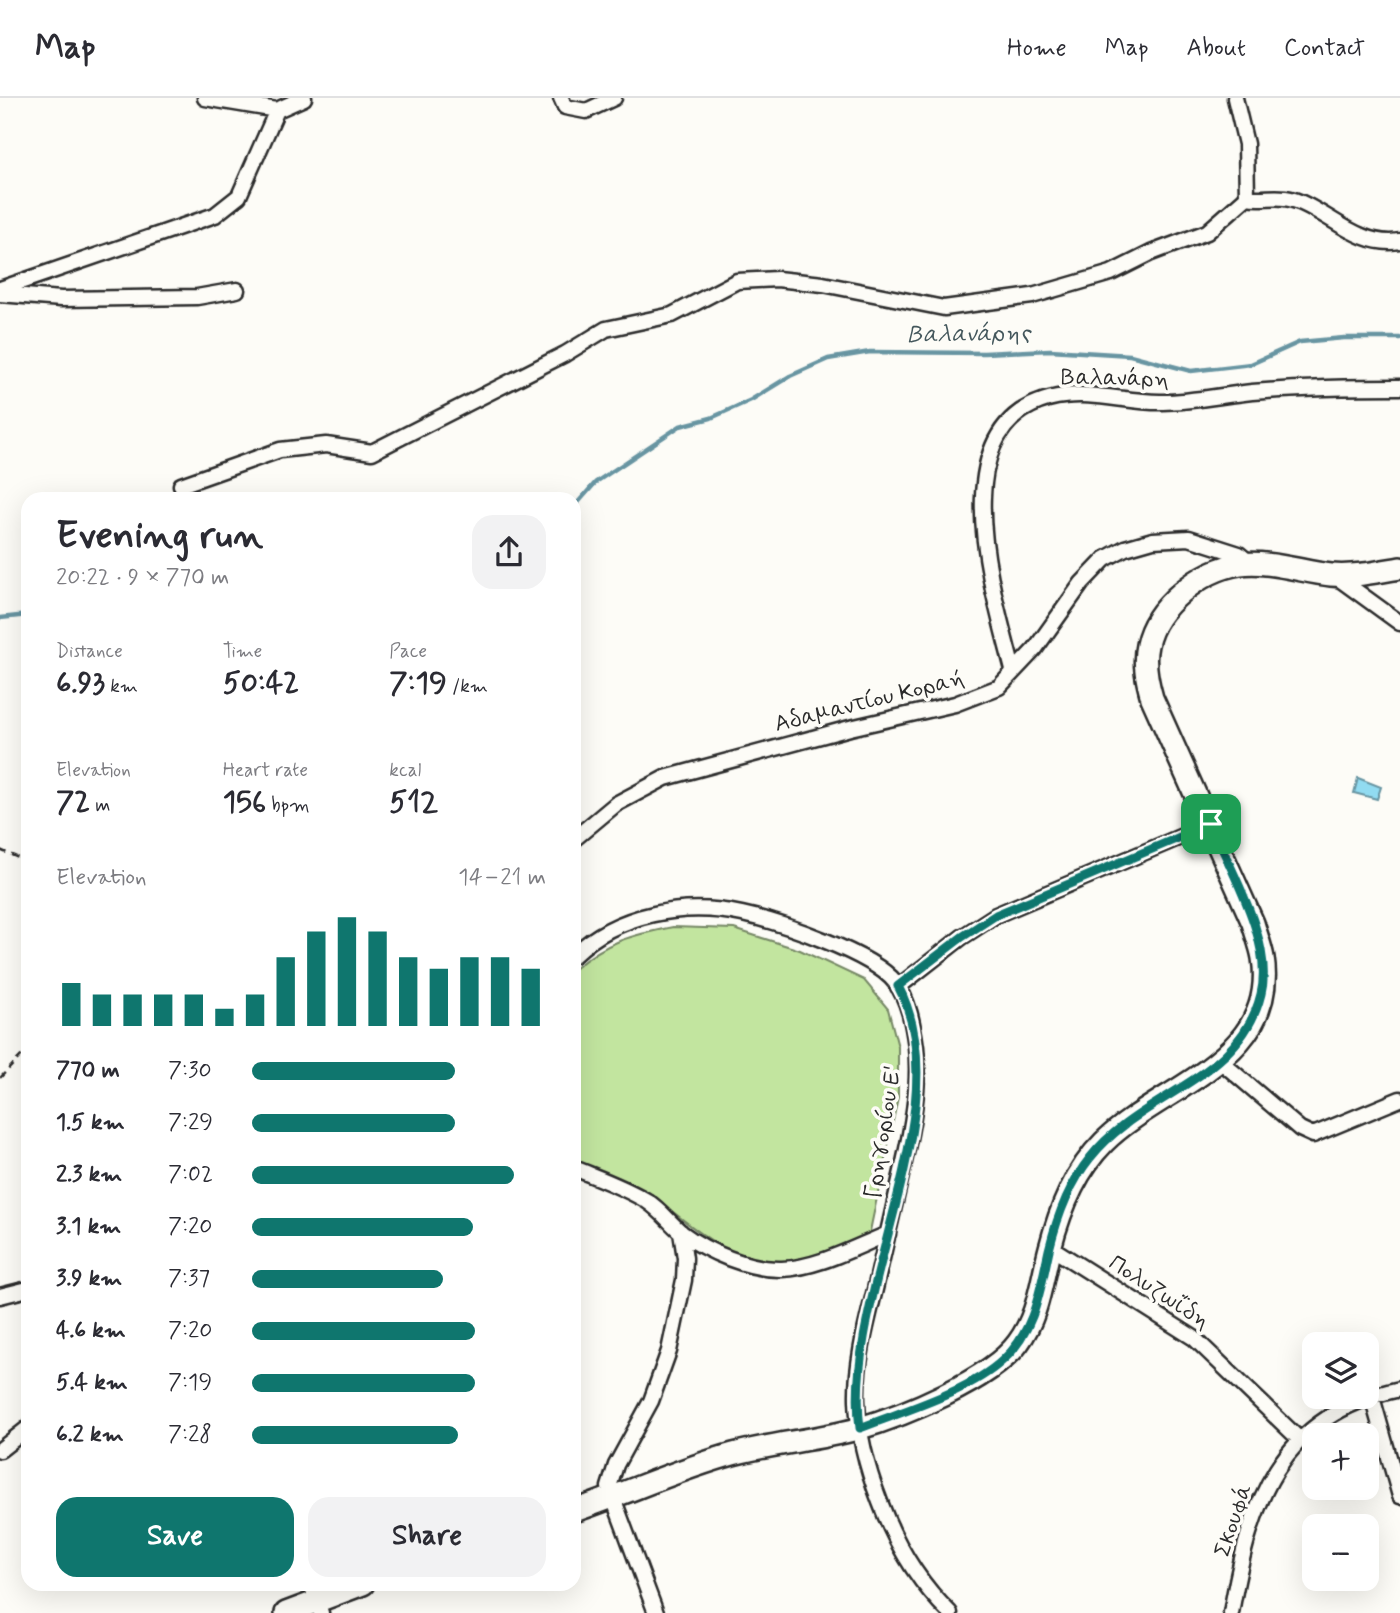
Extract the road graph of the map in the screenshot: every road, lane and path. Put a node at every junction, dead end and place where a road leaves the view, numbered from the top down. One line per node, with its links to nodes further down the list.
1 (205, 98): 6 (street)
2 (304, 98): 6 (street)
3 (561, 98): 4 (street)
4 (614, 98)
5 (1235, 98): 7 (street)
6 (277, 110): 10 (street)
7 (1247, 198): 8 (street); 12 (street)
8 (1400, 241)
9 (237, 290): 10 (street)
10 (0, 291)
11 (1400, 387): 17 (street, Βαλανάρη)
12 (181, 485)
13 (1251, 564): 15 (main road); 17 (street, Αδαμαντίου Κοραή); 18 (main road)
14 (1400, 568): 15 (main road)
15 (1334, 575): 16 (street)
16 (1400, 623)
17 (1013, 670): 19 (street, Αδαμαντίου Κοραή)
18 (1211, 824): 23 (street); 25 (main road)
19 (581, 833)
20 (0, 850): 21 (path)
21 (21, 859)
22 (581, 950): 23 (street, Γρηγορίου Ε')
23 (898, 986): 30 (street, Γρηγορίου Ε')
24 (21, 1056): 26 (path)
25 (1219, 1060): 27 (street); 31 (main road)
26 (0, 1078)
27 (1400, 1099)
28 (581, 1171): 29 (street)
29 (681, 1232): 30 (street); 43 (street)
30 (888, 1234): 38 (street, Γρηγορίου Ε')
31 (1050, 1247): 38 (main road); 40 (street, Πολυζωΐδη)
32 (21, 1291): 33 (street)
33 (0, 1296)
34 (1400, 1389): 35 (street, Σκουφά)
35 (1379, 1395)
36 (1344, 1409): 40 (street, Σκουφά)
37 (1375, 1409): 42 (street)
38 (860, 1428): 43 (main road); 49 (street, Γρηγορίου Ε')
39 (21, 1434): 41 (street)
40 (1299, 1439): 50 (street, Σκουφά)
41 (0, 1450)
42 (1400, 1496)
43 (611, 1498): 44 (main road); 48 (street)
44 (581, 1509)
45 (342, 1591): 46 (main road)
46 (317, 1599): 47 (main road)
47 (286, 1613)
48 (656, 1613)
49 (950, 1613)
50 (1231, 1613)

